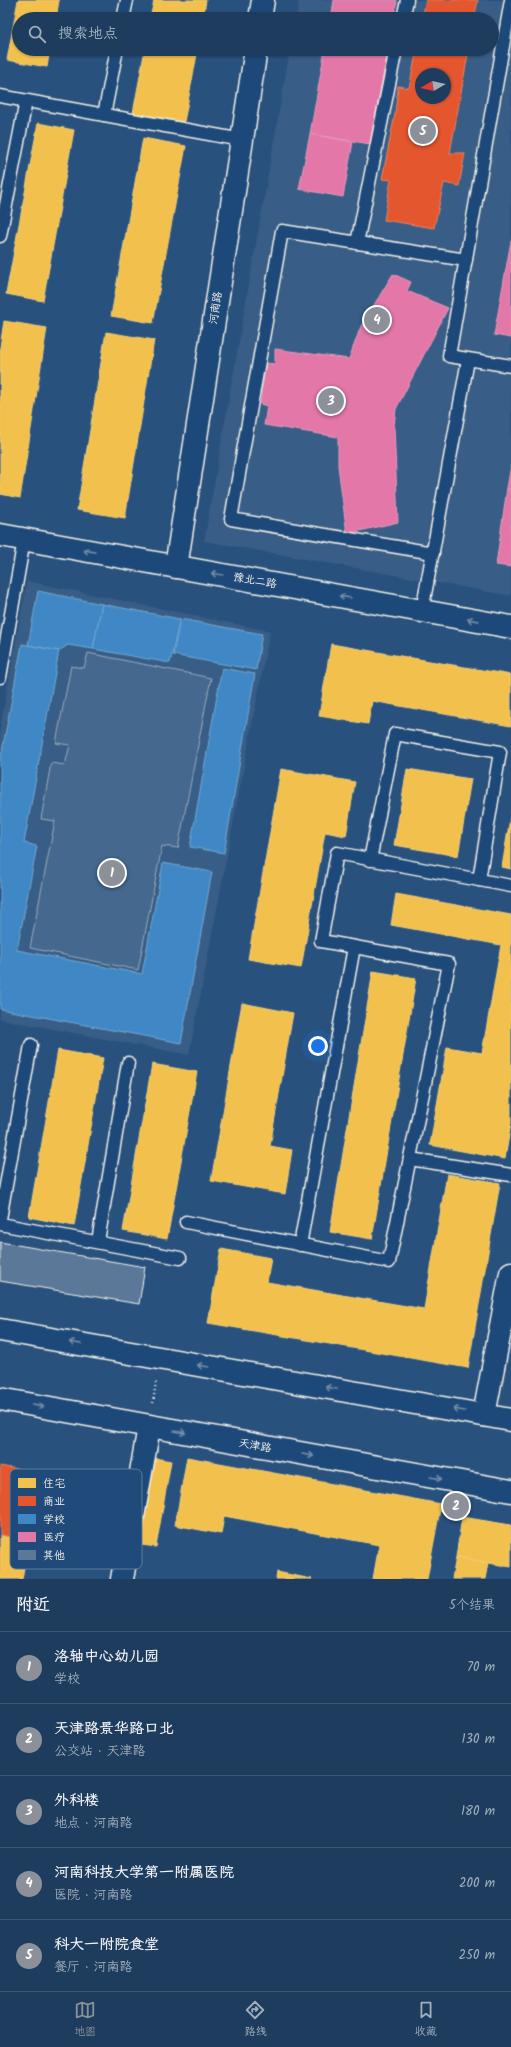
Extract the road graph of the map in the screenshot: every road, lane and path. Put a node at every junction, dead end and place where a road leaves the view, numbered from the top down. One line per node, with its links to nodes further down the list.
1 (127, 0): 5 (lane)
2 (263, 0): 6 (street)
3 (406, 0): 7 (lane)
4 (511, 0): 17 (lane)
5 (124, 12)
6 (261, 12)
7 (404, 12)
8 (116, 56): 13 (lane)
9 (255, 56): 14 (street, 河南路)
10 (395, 56): 16 (lane)
11 (0, 96): 12 (lane)
12 (26, 101): 13 (lane); 15 (lane)
13 (104, 115): 14 (lane)
14 (242, 140): 23 (street, 河南路)
15 (0, 236)
16 (357, 243): 17 (lane); 22 (lane)
17 (466, 260): 18 (lane)
18 (468, 360): 19 (lane); 22 (lane)
19 (511, 366)
20 (0, 535): 21 (street, 豫北二路)
21 (24, 540): 23 (street, 豫北二路, one-way to 21); 26 (lane)
22 (433, 553): 24 (lane)
23 (176, 567): 24 (street, 豫北二路, one-way to 23)
24 (422, 611): 25 (street, 豫北二路, one-way to 24)
25 (511, 627)
26 (0, 677)
27 (370, 860): 28 (lane); 28 (lane); 30 (lane)
28 (479, 880): 29 (lane)
29 (511, 886)
30 (354, 947): 33 (lane); 39 (lane)
31 (31, 1045): 35 (lane)
32 (128, 1063): 38 (lane)
33 (410, 1159): 34 (lane); 39 (lane)
34 (511, 1175)
35 (0, 1219)
36 (186, 1222): 39 (lane)
37 (0, 1224): 38 (lane)
38 (98, 1241): 40 (lane)
39 (300, 1245)
40 (180, 1258)
41 (511, 1273): 45 (street)
42 (0, 1330): 43 (street, one-way to 42)
43 (160, 1358): 45 (street, one-way to 43); 47 (path)
44 (0, 1399): 47 (street, 天津路, one-way to 47)
45 (484, 1415): 46 (street)
46 (511, 1420)
47 (149, 1427): 48 (street); 49 (street, 天津路, one-way to 49)
48 (142, 1469)
49 (511, 1491)
50 (124, 1569): 51 (street)
51 (122, 1579)

